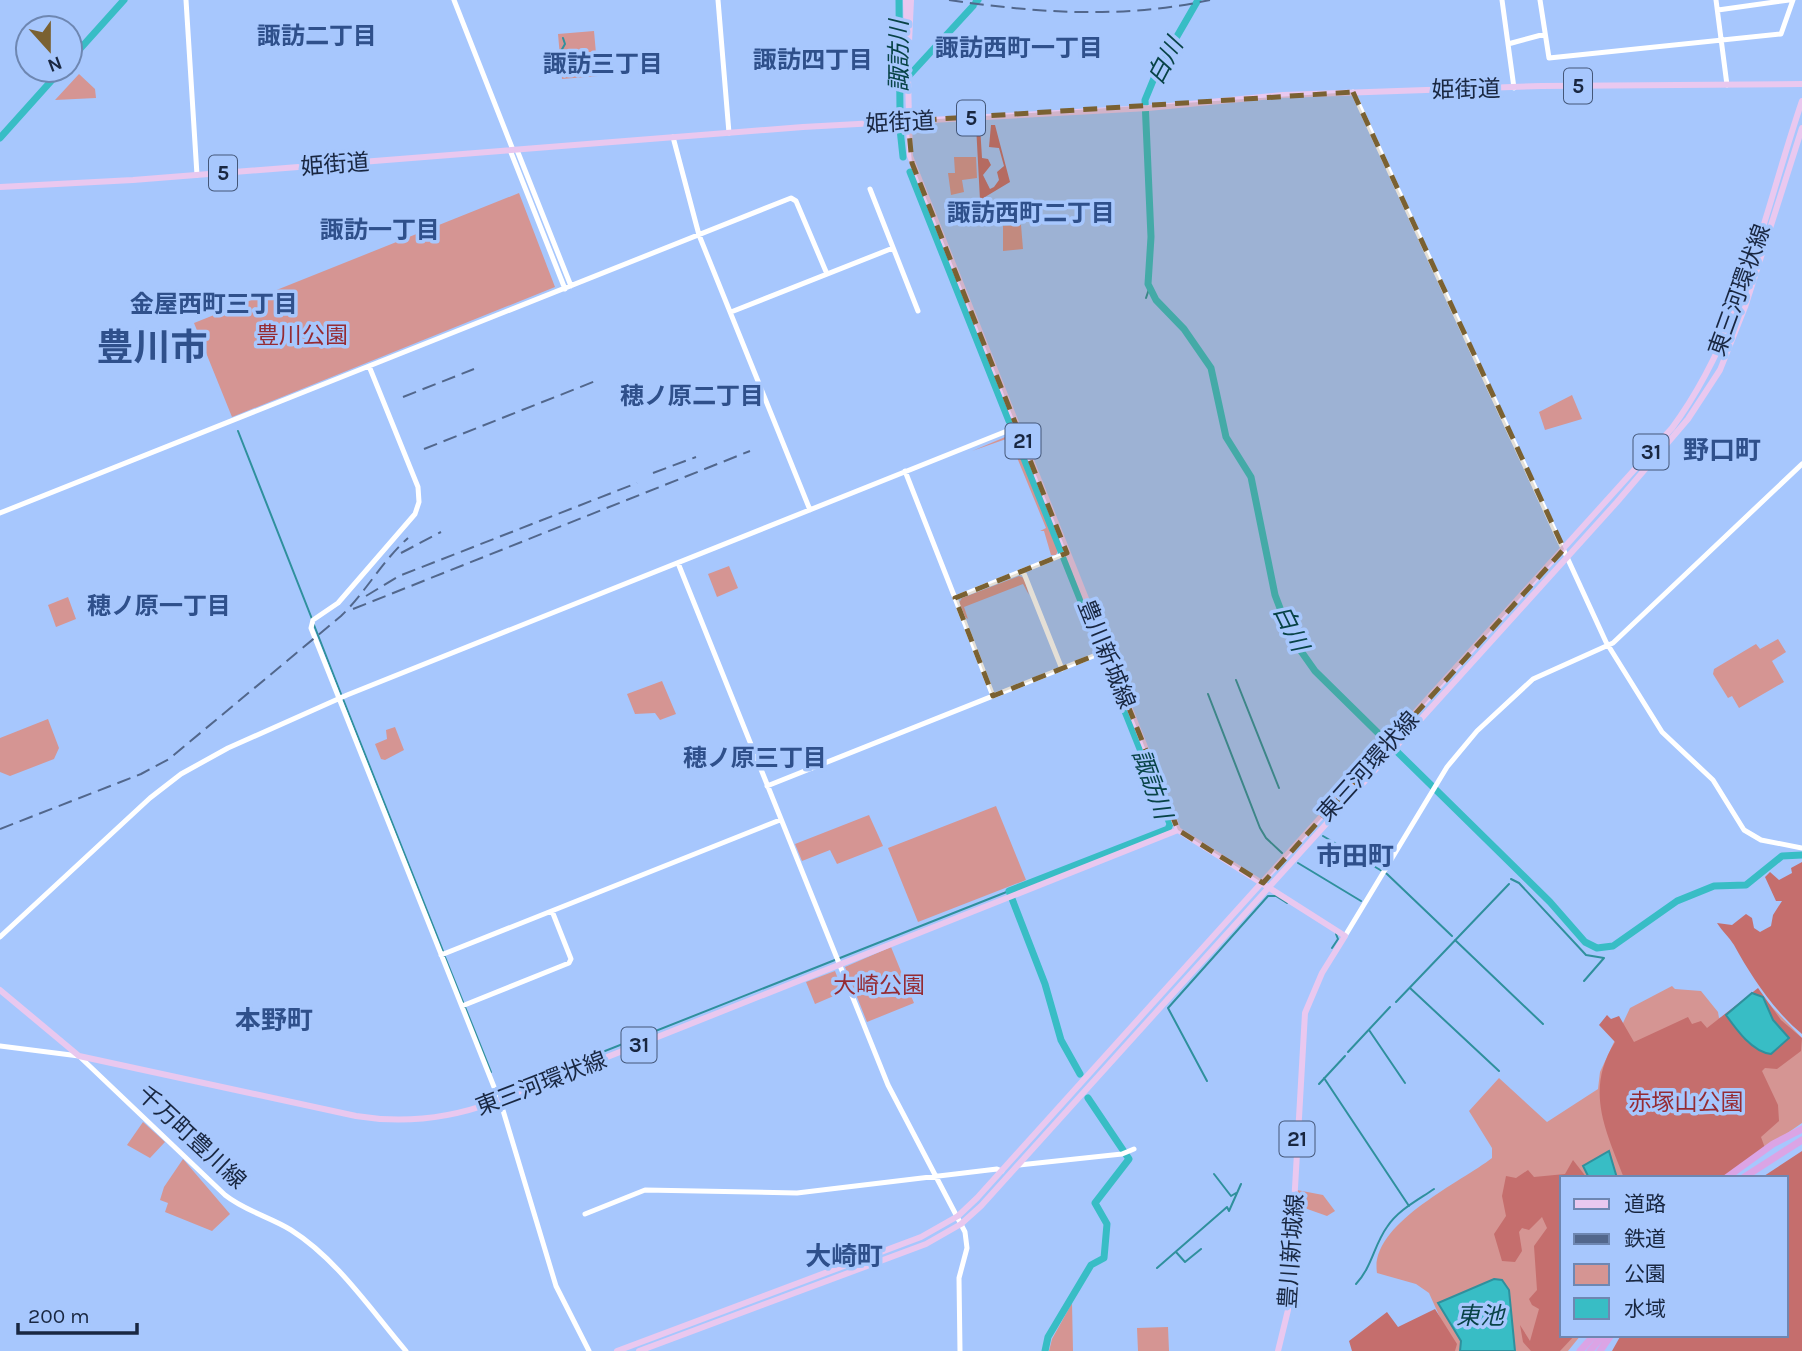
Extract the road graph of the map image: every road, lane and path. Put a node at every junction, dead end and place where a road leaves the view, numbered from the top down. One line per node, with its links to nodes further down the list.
1 (186, 0): 26 (street)
2 (454, 0): 25 (street)
3 (718, 0): 23 (street)
4 (906, 0): 14 (main road, 豊川新城線 / 21)
5 (911, 0): 14 (main road, 豊川新城線 / 21)
6 (1502, 0): 15 (street)
7 (1541, 0): 12 (street)
8 (1716, 0): 11 (street)
9 (1792, 0): 10 (street); 11 (street); 13 (street)
10 (1802, 1)
11 (1718, 10): 13 (street)
12 (1545, 34): 13 (street); 15 (street)
13 (1722, 41): 17 (street)
14 (909, 44): 21 (main road, 豊川新城線 / 21)
15 (1508, 44): 18 (street)
16 (1802, 84): 17 (main road, 姫街道 / 5)
17 (1727, 85): 18 (main road, 姫街道 / 5)
18 (1514, 88): 19 (main road, 姫街道 / 5)
19 (1353, 92): 21 (main road, 姫街道 / 5); 41 (street)
20 (1802, 101): 41 (main road, 東三河環状線 / 31)
21 (908, 121): 23 (main road, 姫街道 / 5); 36 (main road, 豊川新城線 / 21)
22 (1802, 128): 43 (main road, 東三河環状線 / 31)
23 (729, 133): 24 (main road, 姫街道 / 5)
24 (673, 137): 25 (main road, 姫街道 / 5); 29 (street)
25 (513, 150): 26 (main road, 姫街道 / 5); 32 (street)
26 (197, 174): 27 (main road, 姫街道 / 5)
27 (0, 187)
28 (870, 189): 30 (street)
29 (699, 235): 31 (street); 32 (street); 34 (street)
30 (893, 248): 31 (street); 33 (street)
31 (827, 274): 34 (street)
32 (568, 287): 35 (street)
33 (918, 310)
34 (730, 312): 39 (street)
35 (369, 366): 40 (street); 51 (street)
36 (1017, 427): 38 (street); 42 (main road, 豊川新城線 / 21)
37 (1802, 464): 47 (street)
38 (905, 471): 39 (street); 46 (street)
39 (810, 510): 44 (street)
40 (0, 513)
41 (1564, 549): 43 (street); 52 (main road, 東三河環状線 / 31)
42 (1064, 555): 45 (street); 48 (main road, 豊川新城線 / 21)
43 (1568, 557): 47 (street); 52 (main road, 東三河環状線 / 31)
44 (678, 563): 51 (street); 53 (street)
45 (1023, 571): 46 (street); 49 (street)
46 (955, 598): 50 (street)
47 (1609, 646): 56 (street); 59 (street)
48 (1103, 653): 49 (street); 55 (main road, 豊川新城線 / 21)
49 (1062, 669): 50 (street)
50 (993, 696): 53 (street)
51 (338, 698): 60 (street); 61 (street)
52 (1388, 750): 57 (main road, 東三河環状線 / 31)
53 (767, 786): 54 (street)
54 (780, 820): 58 (street); 62 (street)
55 (1178, 830): 57 (main road); 62 (main road, 東三河環状線 / 31)
56 (1802, 848)
57 (1267, 885): 59 (main road); 71 (main road, 東三河環状線 / 31); 72 (main road, 東三河環状線 / 31)
58 (552, 911): 61 (street); 64 (street)
59 (1345, 936): 86 (main road, 豊川新城線 / 21)
60 (0, 937)
61 (441, 956): 64 (street)
62 (838, 965): 67 (main road, 東三河環状線 / 31); 75 (street)
63 (0, 990): 66 (main road, 31)
64 (462, 1006): 67 (street)
65 (0, 1046): 66 (street)
66 (79, 1056): 67 (main road, 東三河環状線 / 31); 81 (street, 千万町豊川線)
67 (499, 1100): 82 (street)
68 (1802, 1129): 73 (highway)
69 (1802, 1140): 74 (highway)
70 (1134, 1149): 71 (street)
71 (1020, 1165): 78 (main road, 東三河環状線 / 31)
72 (1002, 1171): 75 (street); 77 (main road, 東三河環状線 / 31)
73 (1729, 1176)
74 (1746, 1176)
75 (937, 1177): 76 (street); 77 (street)
76 (585, 1214)
77 (958, 1216): 78 (street); 83 (main road, 東三河環状線 / 31)
78 (961, 1224): 84 (main road, 東三河環状線 / 31); 85 (street)
79 (1592, 1337): 87 (highway)
80 (1601, 1337): 88 (highway)
81 (406, 1351)
82 (589, 1351)
83 (617, 1351)
84 (639, 1351)
85 (960, 1351)
86 (1278, 1351)
87 (1580, 1351)
88 (1590, 1351)

